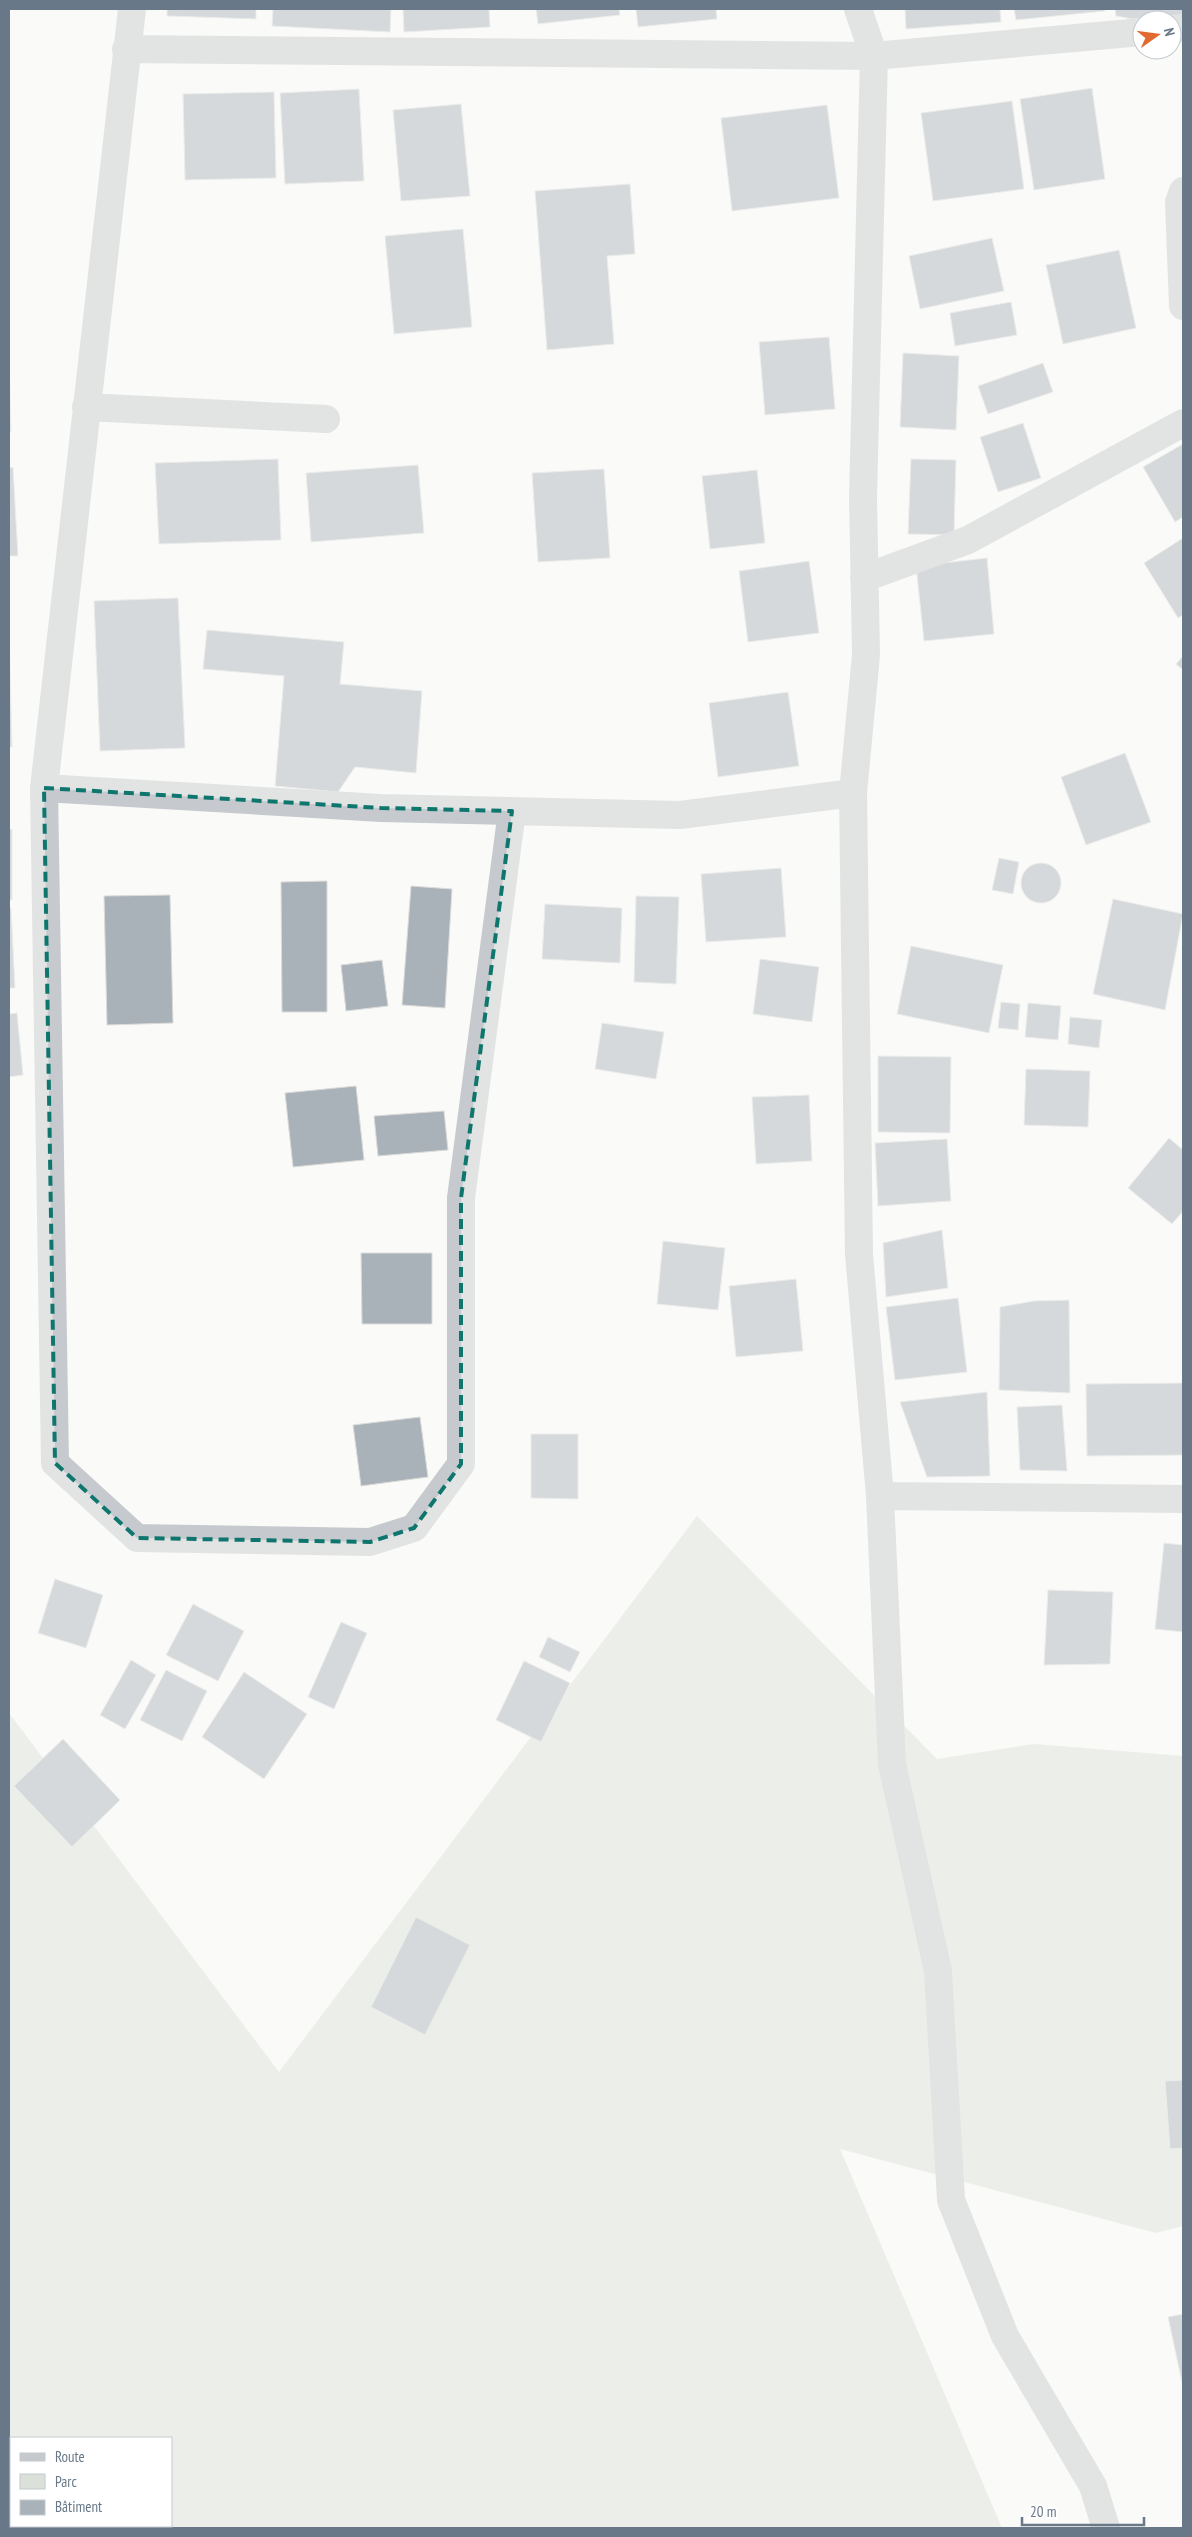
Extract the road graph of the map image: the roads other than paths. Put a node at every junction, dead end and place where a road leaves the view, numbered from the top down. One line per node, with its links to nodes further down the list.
1 (132, 9): 4 (street)
2 (858, 9): 5 (street)
3 (1132, 33): 5 (street)
4 (126, 49): 5 (street); 8 (street)
5 (874, 56): 11 (street)
6 (1183, 191): 7 (street)
7 (1183, 306)
8 (86, 407): 9 (street); 12 (street)
9 (326, 419)
10 (1183, 422): 11 (street)
11 (864, 578): 13 (street)
12 (44, 788): 14 (street); 14 (street)
13 (853, 793): 14 (street); 15 (street)
14 (512, 811)
15 (880, 1496): 16 (street); 17 (street)
16 (1183, 1499)
17 (1106, 2528)

